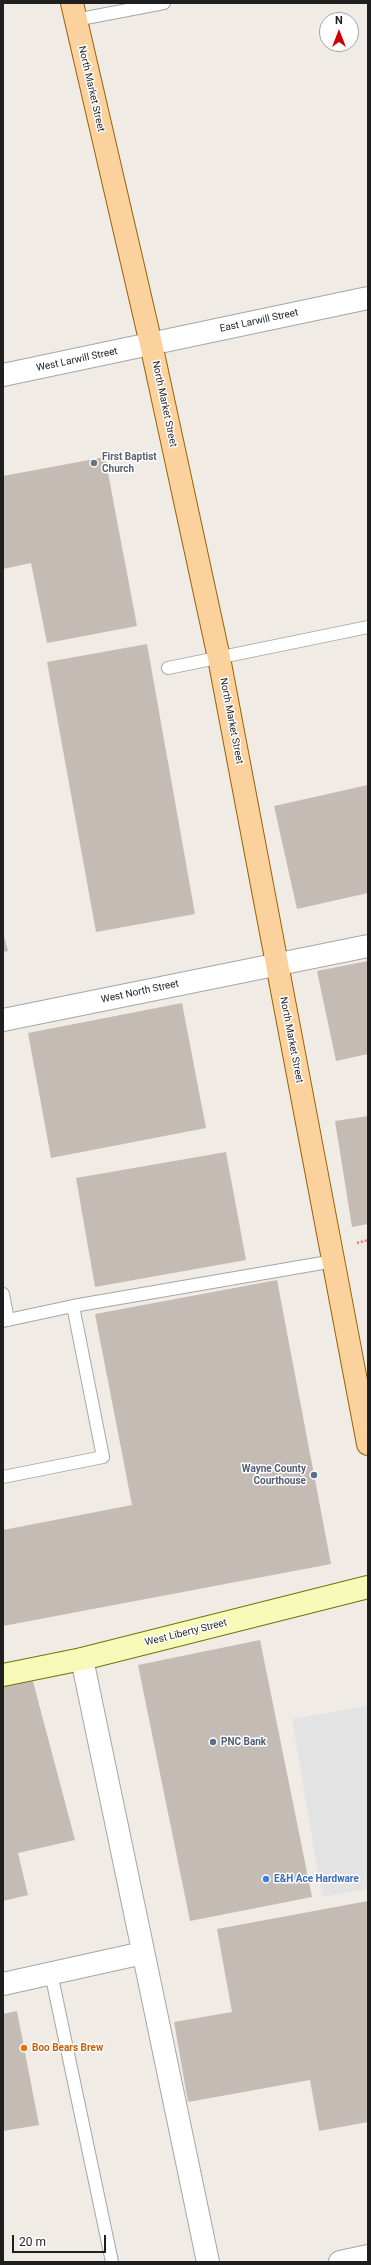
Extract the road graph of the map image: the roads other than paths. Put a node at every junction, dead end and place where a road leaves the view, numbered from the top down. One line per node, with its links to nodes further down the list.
1 (164, 3): 2 (lane)
2 (73, 11): 4 (main road, North Market Street)
3 (368, 298): 4 (street, East Larwill Street)
4 (150, 344): 5 (street, West Larwill Street); 7 (main road, North Market Street)
5 (3, 375)
6 (368, 628): 7 (lane)
7 (219, 658): 8 (lane); 10 (main road, North Market Street)
8 (168, 668)
9 (368, 946): 10 (street, West North Street)
10 (277, 963): 11 (street, West North Street); 12 (main road, North Market Street)
11 (3, 1020)
12 (334, 1261): 14 (lane); 16 (main road, North Market Street)
13 (3, 1294): 15 (lane)
14 (73, 1306): 15 (lane); 17 (lane)
15 (6, 1320)
16 (368, 1444)
17 (3, 1477)
18 (368, 1587): 19 (main road, West Liberty Street)
19 (82, 1659): 20 (main road, West Liberty Street); 21 (street)
20 (3, 1675)
21 (143, 1953): 22 (street); 26 (street)
22 (51, 1974): 23 (street); 25 (lane)
23 (3, 1984)
24 (368, 2256): 27 (street)
25 (112, 2262)
26 (208, 2262)
27 (340, 2262)

